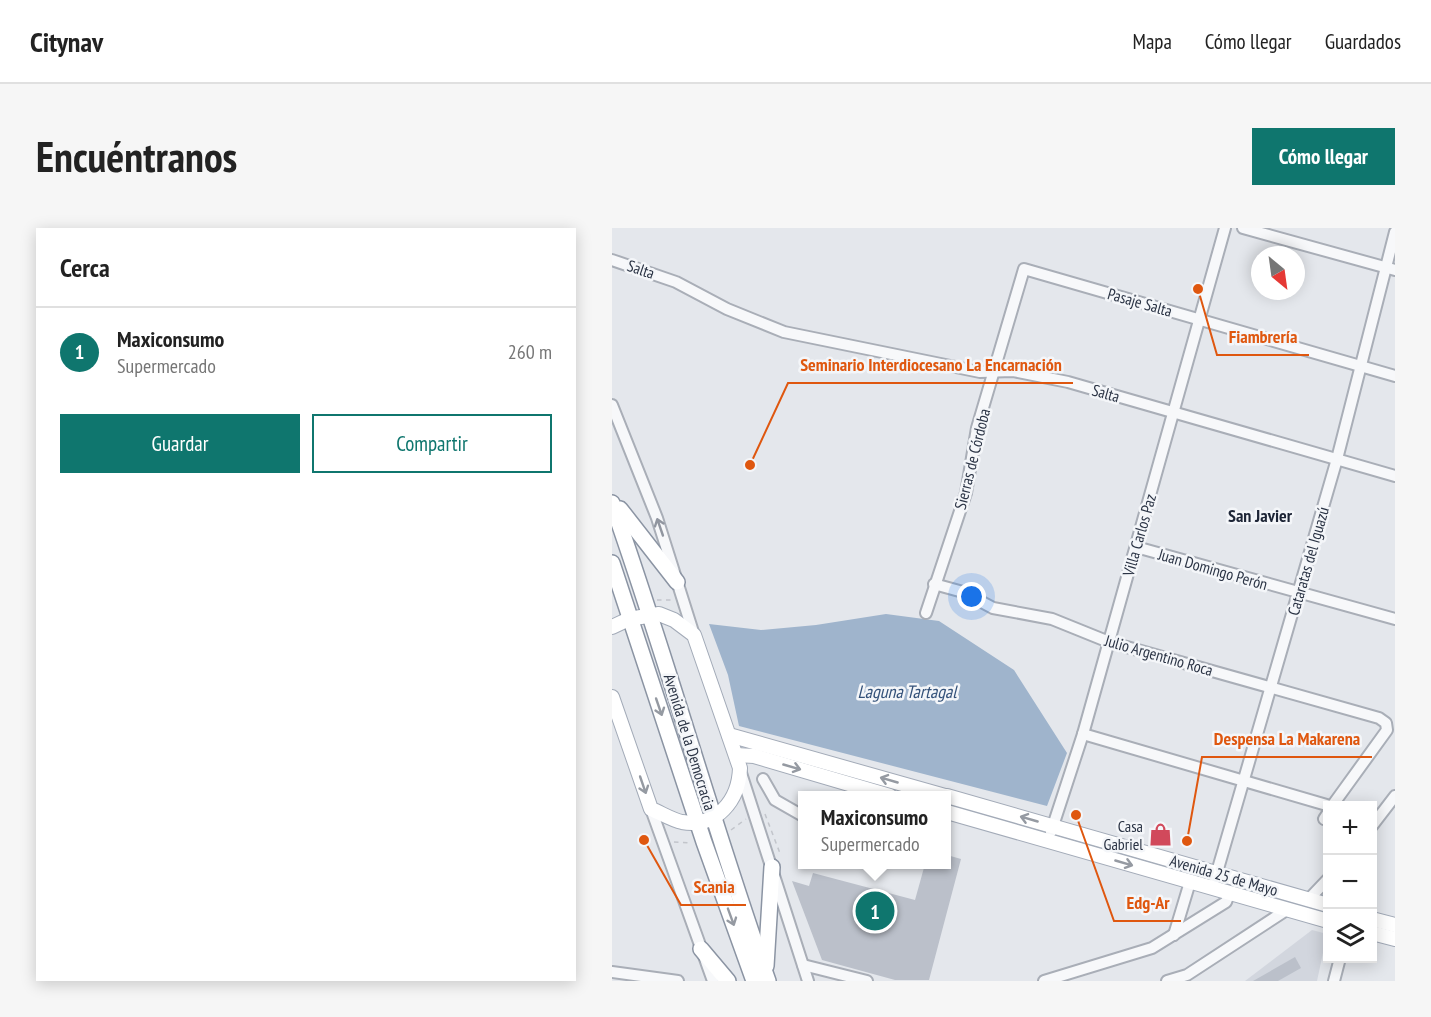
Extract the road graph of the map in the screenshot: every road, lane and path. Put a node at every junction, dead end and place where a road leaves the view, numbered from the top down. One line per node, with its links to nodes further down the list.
1 (1225, 228): 7 (street, Villa Carlos Paz)
2 (1243, 228): 6 (street)
3 (1395, 232): 6 (street, Cataratas del Iguazú)
4 (612, 260): 9 (street, Salta)
5 (1024, 269): 7 (street, Pasaje Salta); 9 (street, Sierras de Córdoba)
6 (1391, 269): 8 (street, Cataratas del Iguazú)
7 (1200, 319): 8 (street, Pasaje Salta); 12 (street, Villa Carlos Paz)
8 (1362, 366): 10 (street, Pasaje Salta); 13 (street, Cataratas del Iguazú)
9 (996, 370): 12 (street, Salta); 20 (street, Sierras de Córdoba)
10 (1395, 376)
11 (612, 405): 19 (street, one-way to 11)
12 (1174, 413): 13 (street, Salta); 17 (street, Villa Carlos Paz)
13 (1337, 459): 14 (street, Salta); 21 (street, Cataratas del Iguazú)
14 (1395, 476)
15 (612, 498): 19 (highway)
16 (612, 503): 25 (highway, Avenida de la Democracia)
17 (1136, 547): 21 (street, Juan Domingo Perón); 30 (street, Villa Carlos Paz)
18 (612, 563): 26 (highway, Avenida de la Democracia)
19 (678, 582): 23 (street)
20 (934, 584): 24 (street, Sierras de Córdoba); 30 (street, Julio Argentino Roca)
21 (1299, 594): 27 (street, Juan Domingo Perón); 31 (street, Cataratas del Iguazú)
22 (657, 600): 23 (path)
23 (682, 601): 29 (street)
24 (926, 613)
25 (650, 614): 26 (main road); 29 (main road); 51 (highway, Avenida de la Democracia)
26 (629, 619): 28 (main road); 51 (highway, Avenida de la Democracia, one-way to 51)
27 (1395, 619)
28 (612, 627)
29 (694, 635): 35 (main road)
30 (1109, 642): 31 (street, Julio Argentino Roca); 34 (street, Villa Carlos Paz)
31 (1272, 687): 38 (street, Cataratas del Iguazú); 43 (street, Julio Argentino Roca)
32 (612, 697): 33 (main road)
33 (615, 711): 45 (main road, one-way to 45)
34 (1083, 734): 38 (street); 52 (street, Villa Carlos Paz)
35 (729, 735): 36 (main road); 40 (main road, Avenida 25 de Mayo, one-way to 35)
36 (738, 762): 39 (main road, one-way to 39); 51 (main road); 57 (street)
37 (763, 779): 47 (street)
38 (1245, 780): 44 (street); 58 (street, Cataratas del Iguazú)
39 (876, 791)
40 (928, 791)
41 (1395, 796): 50 (street)
42 (951, 797): 52 (main road, Avenida 25 de Mayo, one-way to 42)
43 (1335, 801)
44 (1323, 804)
45 (651, 808): 51 (main road); 71 (street)
46 (763, 808): 57 (path)
47 (798, 813)
48 (951, 813): 54 (main road, Avenida 25 de Mayo)
49 (751, 814): 53 (path)
50 (1377, 819)
51 (705, 820): 75 (highway, Avenida de la Democracia)
52 (1053, 826): 54 (street, Villa Carlos Paz); 58 (main road, Avenida 25 de Mayo)
53 (729, 831)
54 (1048, 841): 59 (main road, Avenida 25 de Mayo, one-way to 59)
55 (667, 843): 56 (path)
56 (694, 843)
57 (776, 861): 73 (street); 75 (highway)
58 (1215, 881): 59 (main road, Avenida 25 de Mayo); 61 (main road, Avenida 25 de Mayo); 62 (main road, Avenida 25 de Mayo)
59 (1190, 882): 69 (street)
60 (1323, 884): 62 (street)
61 (1230, 892): 64 (main road, Avenida 25 de Mayo); 69 (street)
62 (1309, 899): 63 (main road, Avenida 25 de Mayo)
63 (1323, 903)
64 (1288, 909): 65 (main road, Avenida 25 de Mayo); 82 (street)
65 (1323, 920)
66 (1377, 920): 67 (main road)
67 (1395, 925)
68 (1377, 934): 70 (main road)
69 (1174, 935): 81 (street)
70 (1395, 939)
71 (701, 949): 77 (street); 78 (highway)
72 (1339, 963): 83 (street)
73 (803, 964): 79 (street); 80 (street)
74 (612, 972): 76 (street)
75 (762, 978)
76 (678, 981)
77 (713, 981)
78 (728, 981)
79 (808, 981)
80 (867, 981)
81 (1044, 981)
82 (1167, 981)
83 (1334, 981)

